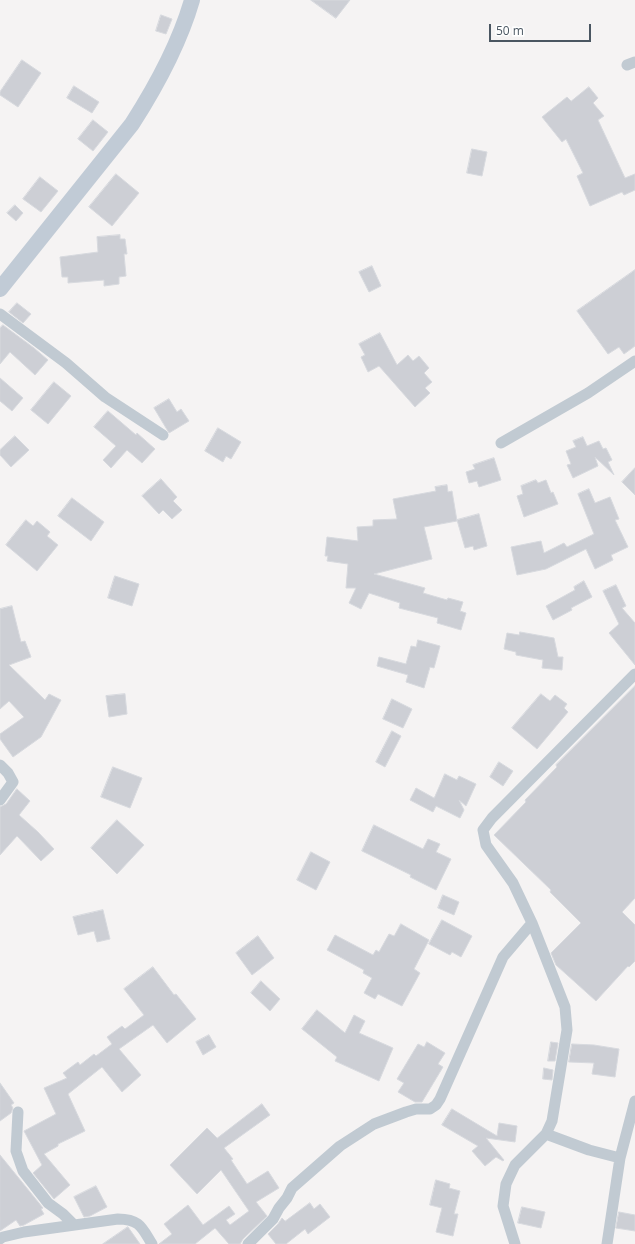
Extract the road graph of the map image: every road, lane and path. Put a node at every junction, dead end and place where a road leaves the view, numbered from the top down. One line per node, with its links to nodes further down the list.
1 (192, 0): 2 (main road)
2 (0, 290)
3 (0, 314): 5 (street)
4 (635, 361): 6 (street)
5 (163, 435)
6 (501, 443)
7 (635, 674): 10 (street)
8 (0, 766): 9 (street)
9 (0, 800)
10 (532, 923): 13 (street); 18 (street)
11 (635, 1101): 14 (street)
12 (18, 1112): 15 (street)
13 (546, 1134): 14 (street); 19 (street)
14 (620, 1158): 20 (street)
15 (74, 1225): 16 (street); 17 (street)
16 (0, 1239)
17 (152, 1244)
18 (248, 1244)
19 (515, 1244)
20 (607, 1244)

